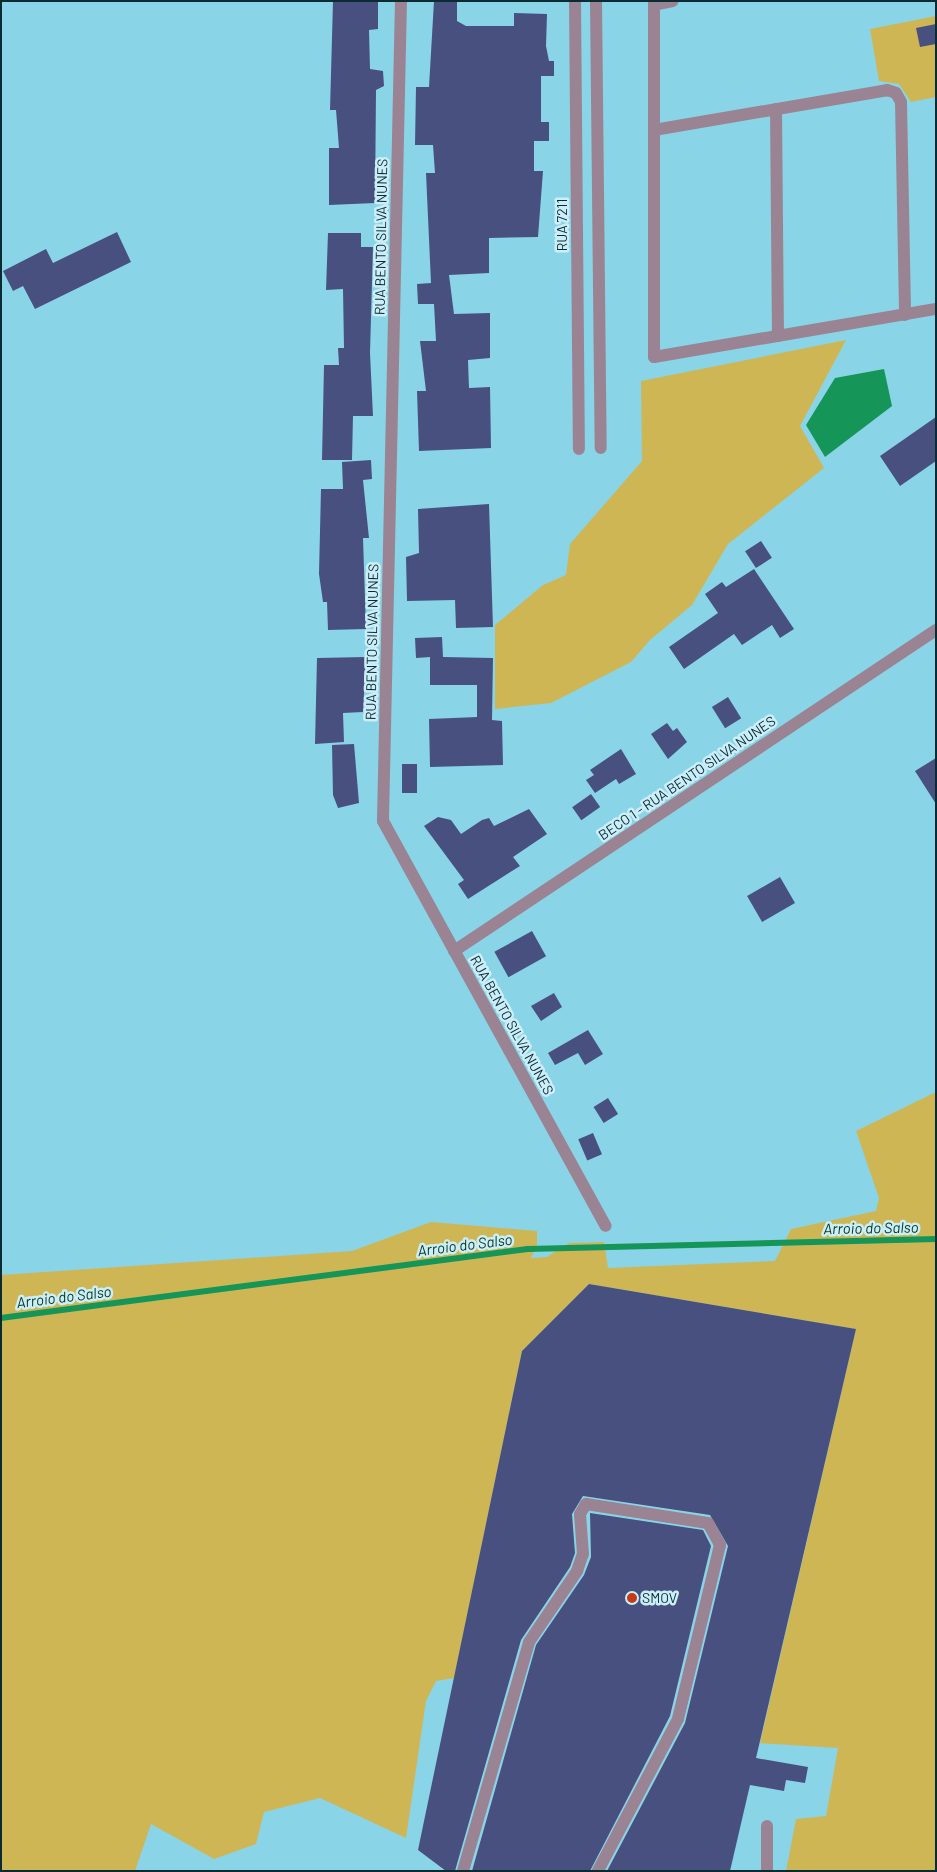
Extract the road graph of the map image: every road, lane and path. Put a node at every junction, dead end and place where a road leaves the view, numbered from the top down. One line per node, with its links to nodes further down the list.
1 (401, 1): 14 (street, RUA BENTO SILVA NUNES)
2 (575, 1): 12 (street, RUA 7211)
3 (596, 1): 11 (street)
4 (673, 1): 5 (street)
5 (654, 3): 7 (street)
6 (776, 109): 7 (street); 9 (street); 10 (street)
7 (654, 130): 10 (street)
8 (936, 309): 9 (street)
9 (904, 315): 10 (street)
10 (778, 336)
11 (601, 448)
12 (579, 449)
13 (936, 630): 14 (street, BECO 1 - RUA BENTO SILVA NUNES)
14 (454, 951): 15 (street, RUA BENTO SILVA NUNES)
15 (606, 1226)
16 (767, 1826): 19 (street)
17 (464, 1871): 18 (street)
18 (598, 1871)
19 (767, 1871)

